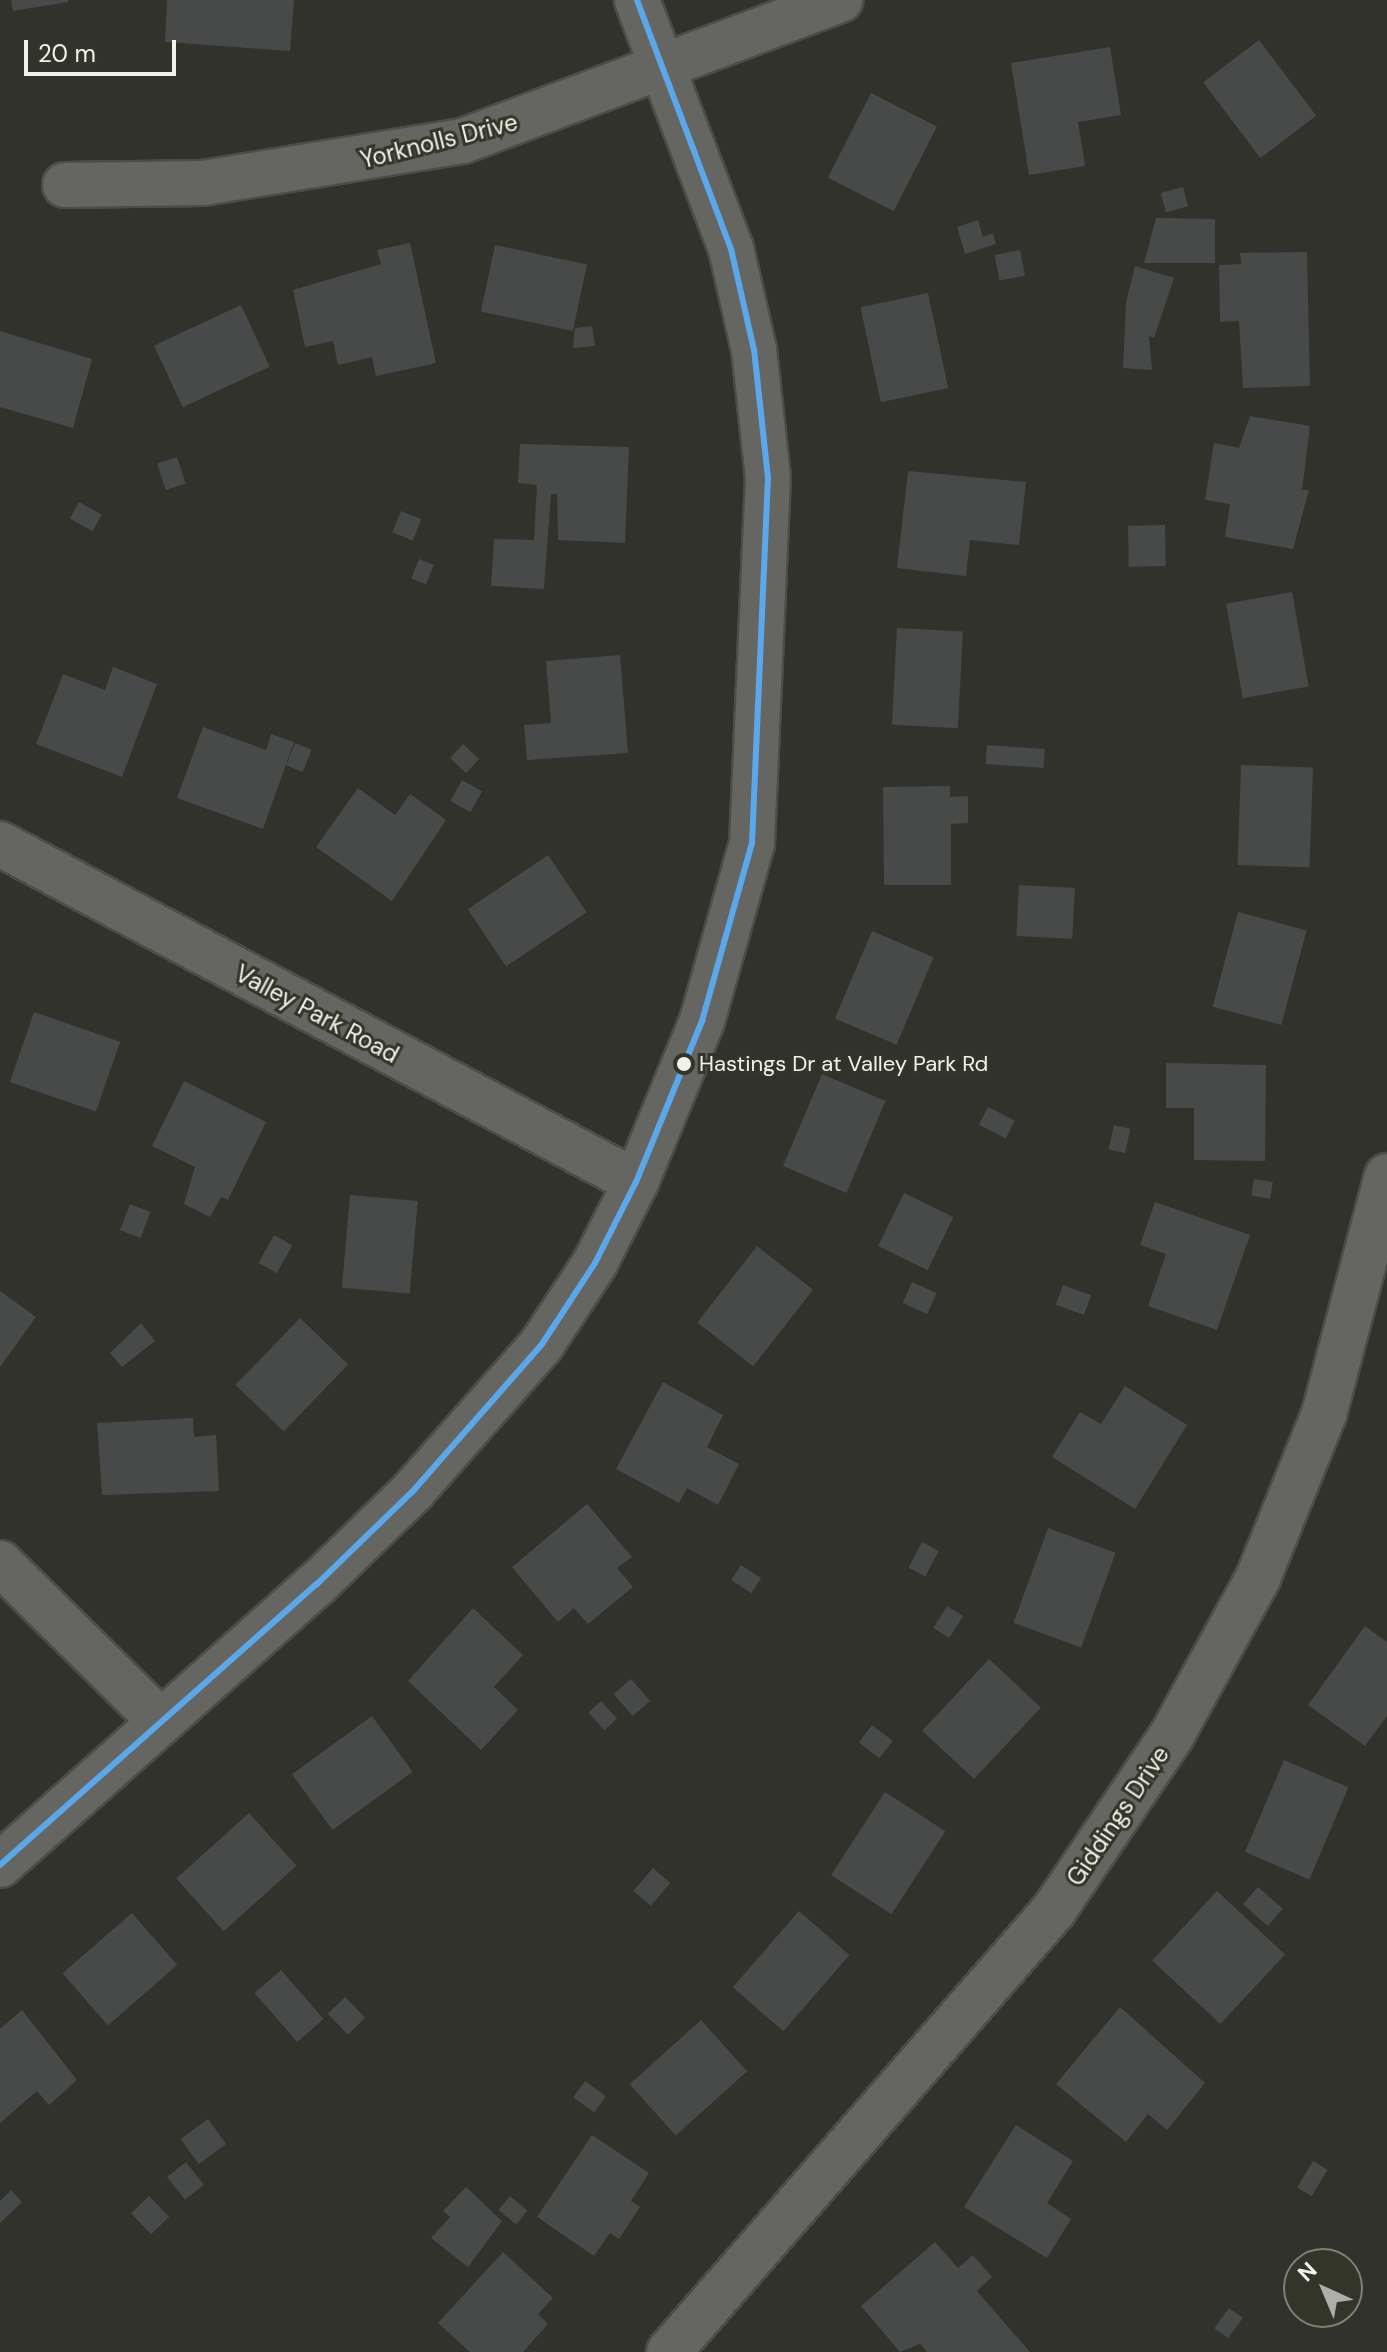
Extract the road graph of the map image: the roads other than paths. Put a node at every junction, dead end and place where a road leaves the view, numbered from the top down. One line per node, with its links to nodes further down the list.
1 (637, 0): 3 (street)
2 (840, 0): 3 (street, Yorknolls Drive)
3 (664, 69): 4 (street, Yorknolls Drive); 7 (street)
4 (65, 185)
5 (0, 844): 7 (street, Valley Park Road)
6 (1387, 1176): 11 (street, Giddings Drive)
7 (636, 1182): 9 (street)
8 (0, 1563): 9 (street)
9 (161, 1722): 10 (street)
10 (0, 1865)
11 (669, 2352)

